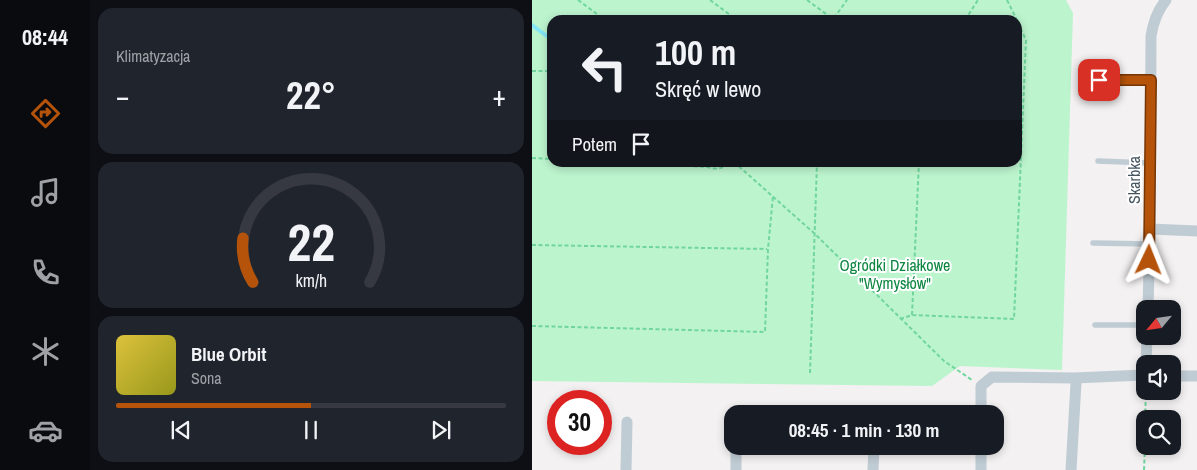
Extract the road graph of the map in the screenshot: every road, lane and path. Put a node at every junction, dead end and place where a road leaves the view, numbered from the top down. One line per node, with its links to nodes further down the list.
1 (578, 0): 8 (path)
2 (710, 0): 9 (path)
3 (807, 0): 10 (path)
4 (847, 0): 11 (path)
5 (978, 0): 12 (path)
6 (1007, 0): 13 (path)
7 (1166, 0): 18 (street, Skarbka)
8 (598, 15)
9 (730, 15)
10 (827, 15)
11 (835, 15)
12 (968, 15)
13 (1014, 15)
14 (1022, 31): 19 (path)
15 (532, 71): 16 (path)
16 (547, 71)
17 (1099, 80): 18 (lane)
18 (1151, 80): 23 (street, Skarbka)
19 (1022, 133)
20 (532, 158): 21 (path)
21 (547, 159)
22 (1098, 161): 23 (lane)
23 (1150, 163): 31 (street, Skarbka)
24 (708, 167): 25 (path)
25 (724, 167)
26 (740, 167): 30 (path)
27 (818, 167): 33 (path)
28 (919, 167): 39 (path)
29 (1021, 167): 39 (path)
30 (773, 196): 33 (path); 37 (path)
31 (1150, 230): 32 (street); 35 (street, Skarbka)
32 (1196, 231)
33 (815, 234): 40 (path); 44 (path)
34 (1093, 242): 35 (lane)
35 (1150, 244): 38 (street, Skarbka)
36 (532, 245): 37 (path)
37 (768, 249): 42 (path)
38 (1148, 300)
39 (912, 315): 40 (path)
40 (900, 318): 49 (path)
41 (1095, 324): 43 (lane)
42 (532, 326)
43 (1136, 326)
44 (810, 373)
45 (1136, 376): 48 (street)
46 (1181, 376): 47 (street)
47 (1196, 376)
48 (1074, 378): 49 (street); 60 (street)
49 (981, 386): 50 (street)
50 (981, 405)
51 (627, 422): 56 (street)
52 (736, 455): 57 (street)
53 (874, 455): 58 (street)
54 (981, 455): 59 (street)
55 (1145, 455): 61 (path)
56 (626, 470)
57 (736, 470)
58 (873, 470)
59 (981, 470)
60 (1071, 470)
61 (1144, 470)

